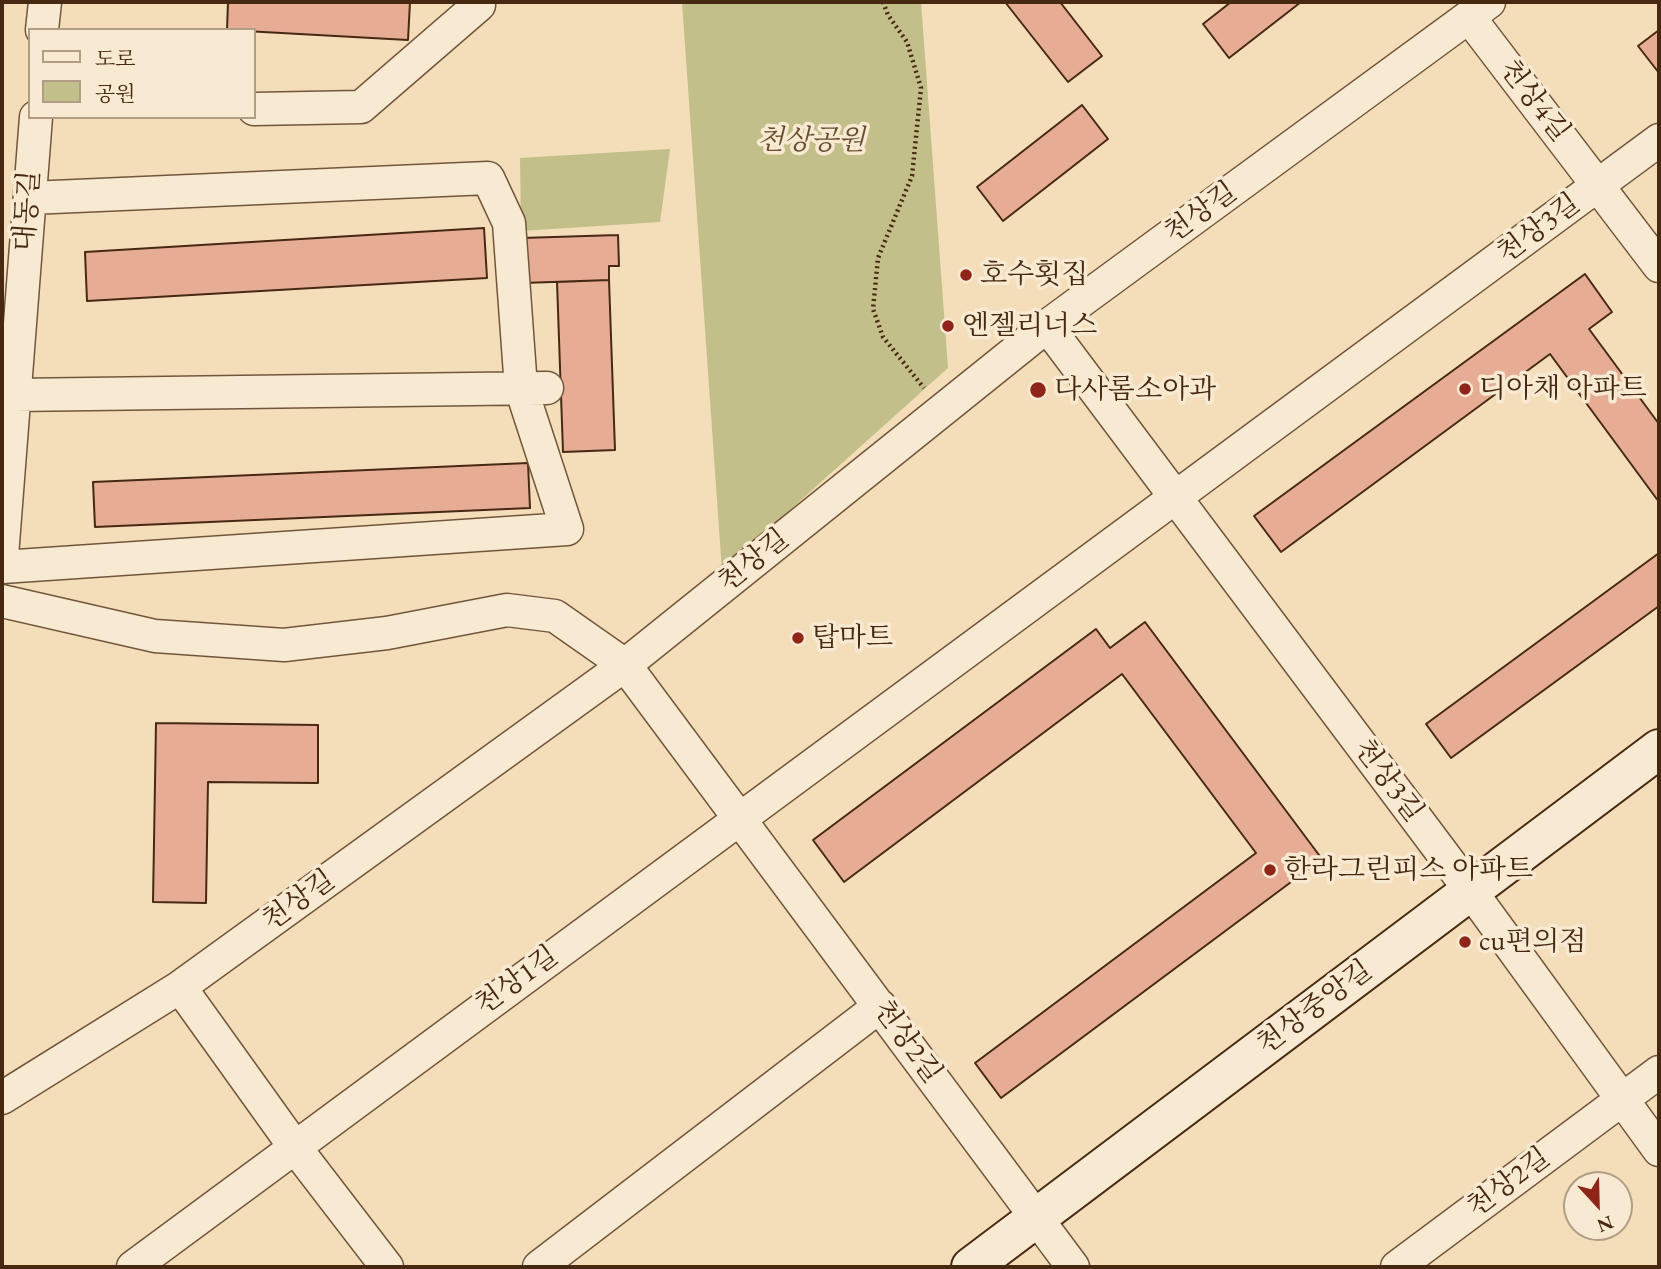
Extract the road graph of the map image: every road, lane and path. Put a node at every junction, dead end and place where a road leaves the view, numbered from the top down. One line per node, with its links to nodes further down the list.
1 (45, 2): 5 (street)
2 (478, 2): 6 (street)
3 (883, 2): 15 (path)
4 (1479, 10): 9 (street, 천상4길); 12 (street, 천상길)
5 (43, 28)
6 (256, 109)
7 (36, 119): 10 (street, 대동길)
8 (1659, 140): 9 (street)
9 (1599, 184): 11 (street, 천상4길); 16 (street, 천상3길)
10 (30, 198): 13 (street); 14 (street, 대동길)
11 (1659, 266)
12 (1047, 326): 15 (street, 천상길); 16 (street, 천상3길)
13 (534, 388): 14 (street); 18 (street)
14 (14, 395): 17 (street, 대동길)
15 (943, 410): 20 (street, 천상길)
16 (1175, 498): 22 (street); 23 (street, 천상3길)
17 (2, 556)
18 (2, 567)
19 (2, 601): 20 (street, 천상2길)
20 (625, 665): 22 (street, 천상2길); 24 (street, 천상길)
21 (1659, 749): 23 (street, 천상중앙길)
22 (741, 817): 25 (street, 천상2길); 29 (street, 천상1길)
23 (1470, 890): 28 (street, 천상3길); 31 (street, 천상중앙길)
24 (180, 987): 27 (street, 천상길); 29 (street)
25 (880, 1006): 31 (street, 천상2길); 34 (street)
26 (1659, 1072): 28 (street)
27 (2, 1098)
28 (1622, 1099): 30 (street, 천상3길); 37 (street, 천상2길)
29 (294, 1146): 32 (street, 천상1길); 33 (street)
30 (1659, 1150)
31 (1036, 1218): 35 (street, 천상중앙길); 36 (street, 천상2길)
32 (133, 1267)
33 (387, 1267)
34 (539, 1267)
35 (971, 1267)
36 (1073, 1267)
37 (1397, 1267)

